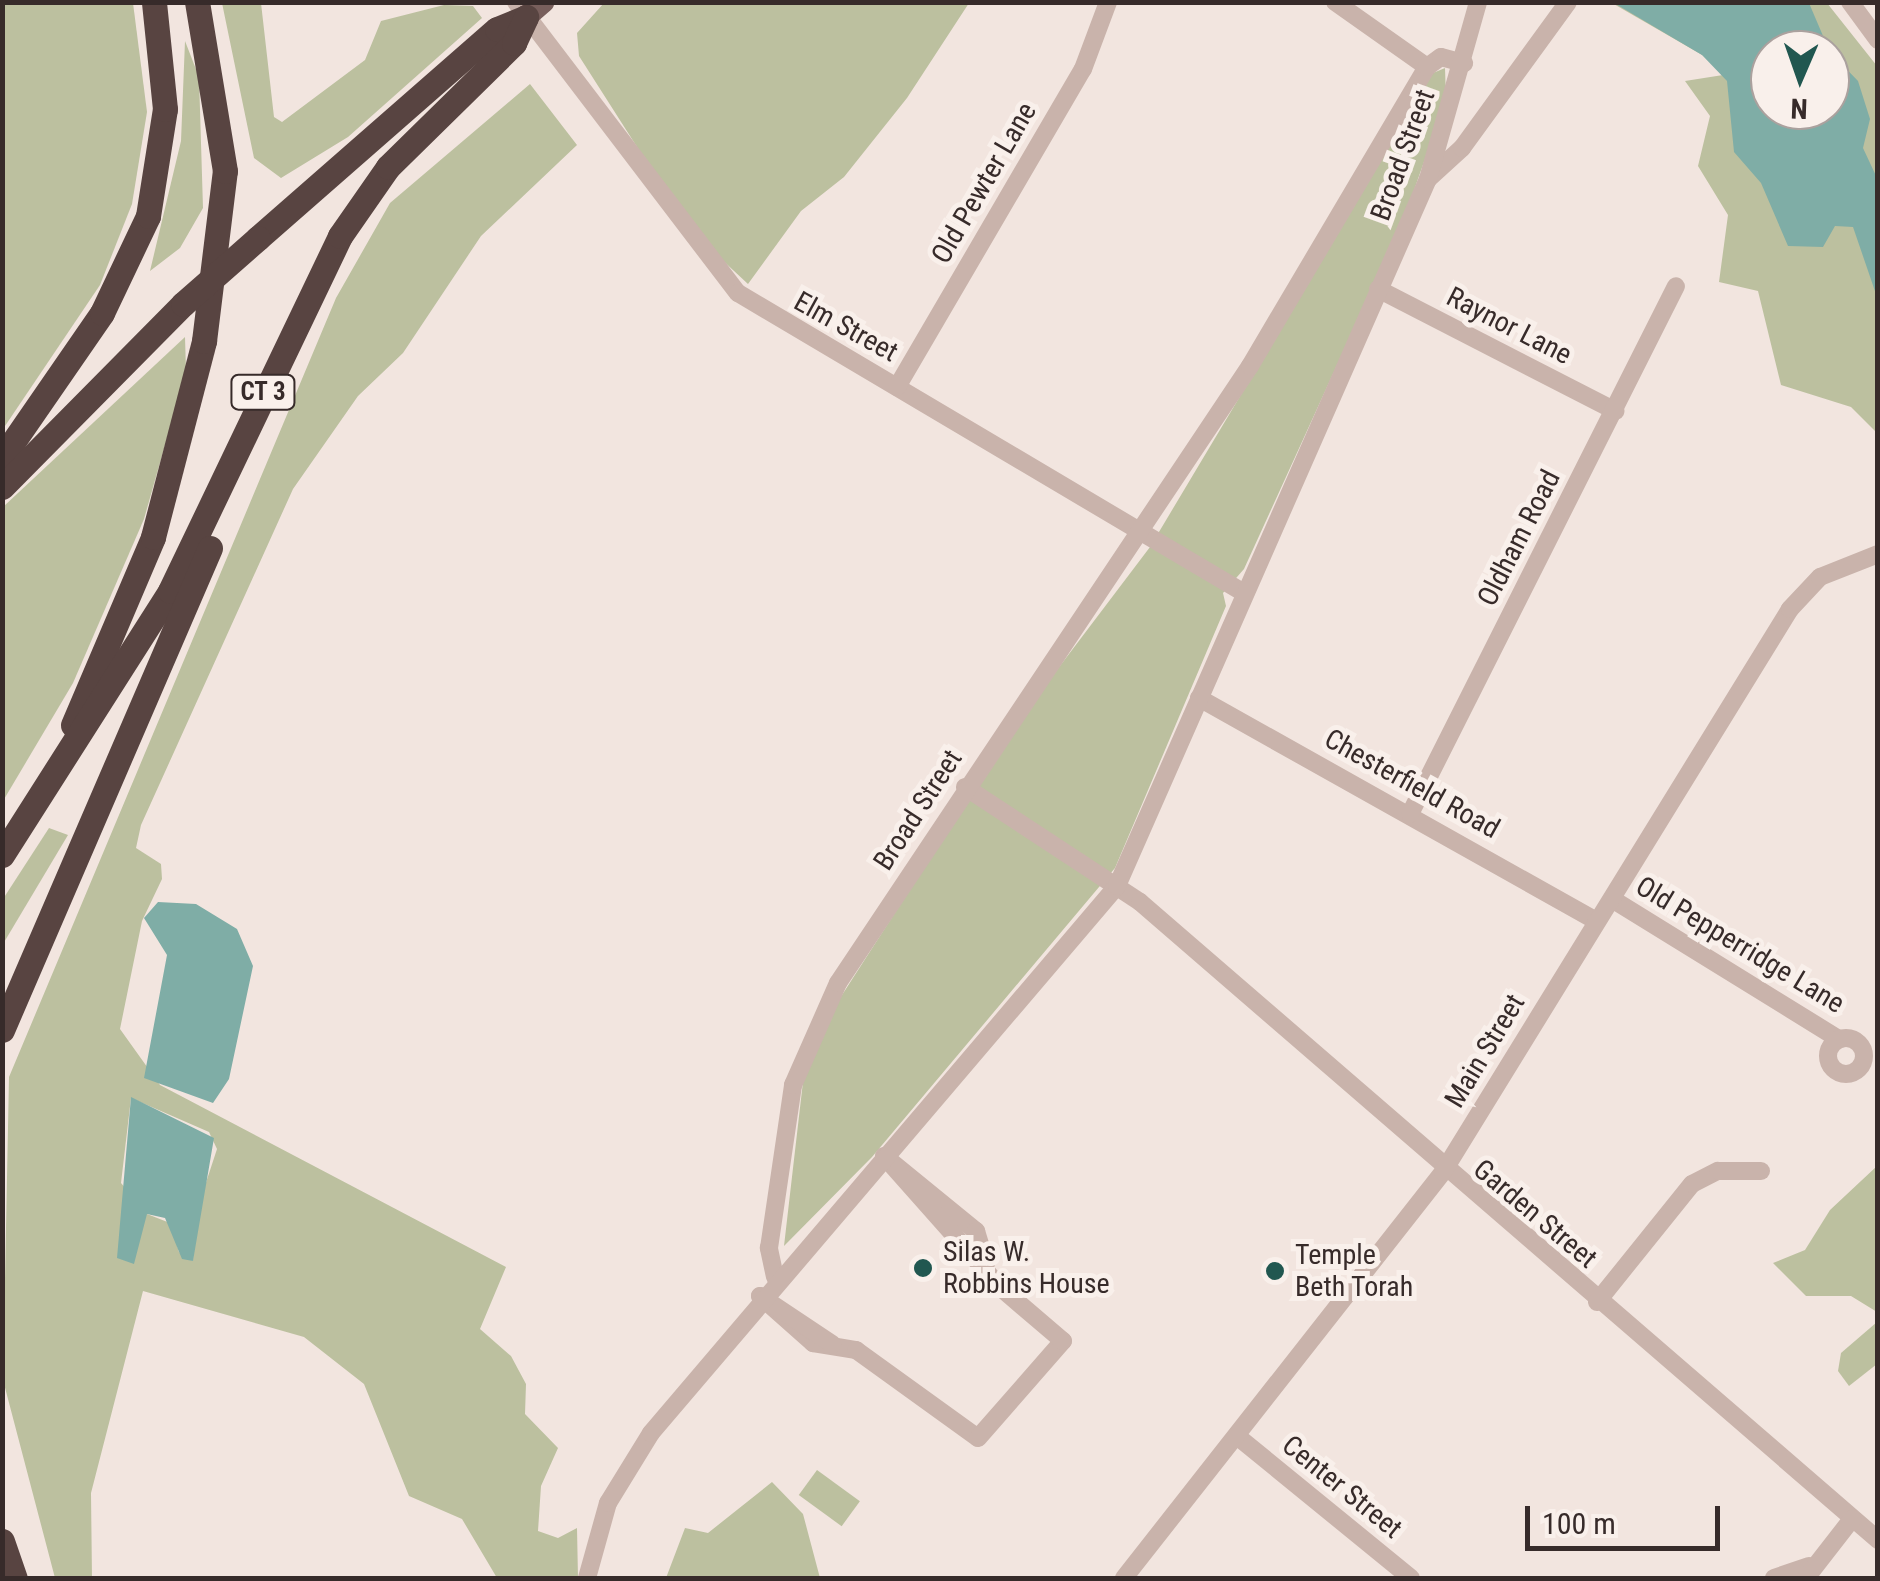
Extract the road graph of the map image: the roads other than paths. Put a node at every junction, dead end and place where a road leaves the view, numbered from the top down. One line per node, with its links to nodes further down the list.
1 (154, 2): 18 (highway)
2 (197, 2): 25 (highway)
3 (1108, 2): 15 (street, Old Pewter Lane)
4 (1335, 2): 11 (street)
5 (1478, 2): 10 (street)
6 (1568, 2): 12 (street)
7 (1850, 2): 9 (street)
8 (528, 8): 15 (street, Elm Street); 17 (highway, CT 3); 19 (highway, bridge)
9 (1878, 40)
10 (1464, 63): 11 (street, Broad Street); 12 (street, Broad Street)
11 (1427, 67): 20 (street, Broad Street)
12 (1428, 179): 14 (street, Broad Street)
13 (1676, 286): 16 (street, Oldham Road)
14 (1378, 290): 16 (street, Raynor Lane); 22 (street, Broad Street)
15 (897, 387): 20 (street, Elm Street)
16 (1614, 411): 26 (street, Oldham Road)
17 (245, 434): 25 (highway, CT 3); 31 (highway)
18 (2, 458)
19 (2, 487)
20 (1140, 533): 22 (street, Elm Street); 24 (street, Broad Street)
21 (1878, 554): 29 (street, Main Street)
22 (1244, 593): 23 (street, Broad Street)
23 (1198, 698): 26 (street, Chesterfield Road); 28 (street, Broad Street)
24 (965, 787): 28 (street, Garden Street); 36 (street, Broad Street)
25 (40, 798): 27 (highway, CT 3)
26 (1410, 814): 30 (street, Chesterfield Road)
27 (2, 854)
28 (1117, 886): 33 (street, Broad Street); 35 (street, Garden Street)
29 (1612, 899): 30 (street, Main Street); 32 (street, Old Pepperridge Lane)
30 (1597, 922): 35 (street, Main Street)
31 (2, 1030)
32 (1840, 1039)
33 (884, 1156): 36 (street, Broad Street); 37 (street)
34 (1761, 1171): 38 (street)
35 (1443, 1172): 38 (street, Garden Street); 39 (street, Main Street)
36 (776, 1277): 37 (street, Broad Street)
37 (760, 1296): 45 (street, Broad Street)
38 (1596, 1302): 40 (street, Garden Street)
39 (1238, 1438): 46 (street, Main Street); 47 (street, Center Street)
40 (1852, 1519): 41 (street, Garden Street); 43 (street)
41 (1878, 1540)
42 (2, 1541): 44 (highway)
43 (1807, 1572): 48 (street)
44 (15, 1578)
45 (587, 1578)
46 (1124, 1578)
47 (1411, 1578)
48 (1774, 1578)

